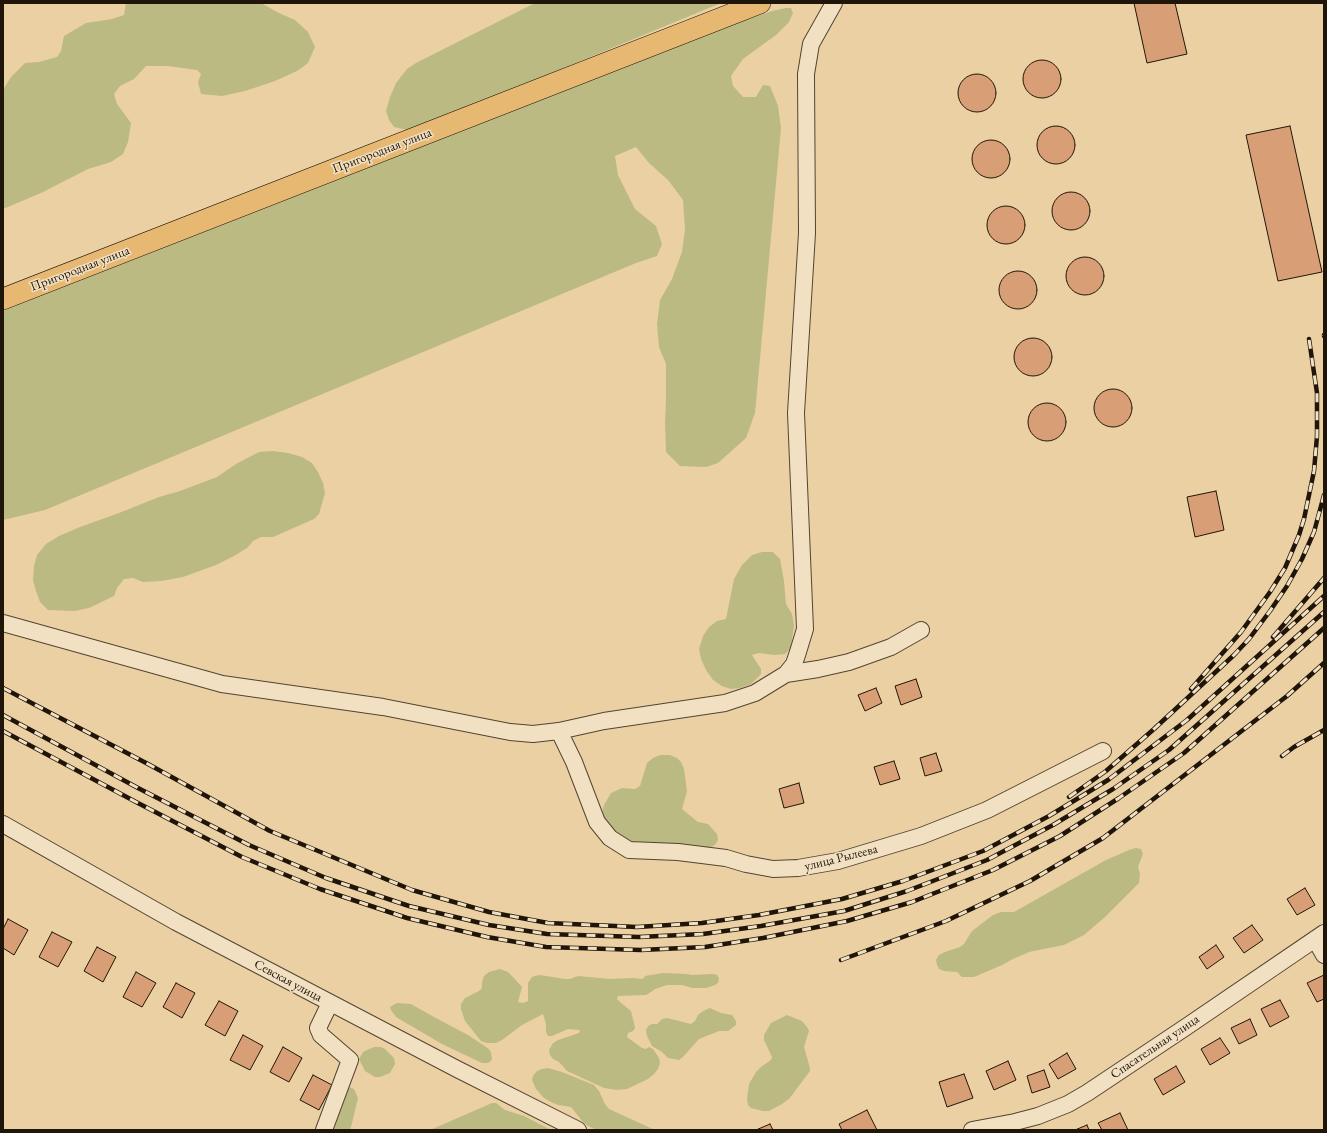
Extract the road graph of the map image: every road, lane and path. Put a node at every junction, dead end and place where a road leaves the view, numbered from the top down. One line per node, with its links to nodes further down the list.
1 (760, 3): 3 (main road, Пригородная улица)
2 (834, 3): 6 (street)
3 (3, 299)
4 (3, 623): 7 (street)
5 (921, 630): 6 (street)
6 (786, 674): 7 (street)
7 (559, 731): 8 (street, улица Рылеева)
8 (1103, 751)
9 (3, 824): 12 (street, Севская улица)
10 (1320, 936): 11 (street); 15 (street, Спасательная улица)
11 (1324, 955)
12 (330, 1003): 13 (street); 14 (street, Севская улица)
13 (324, 1130)
14 (578, 1130)
15 (972, 1130)

